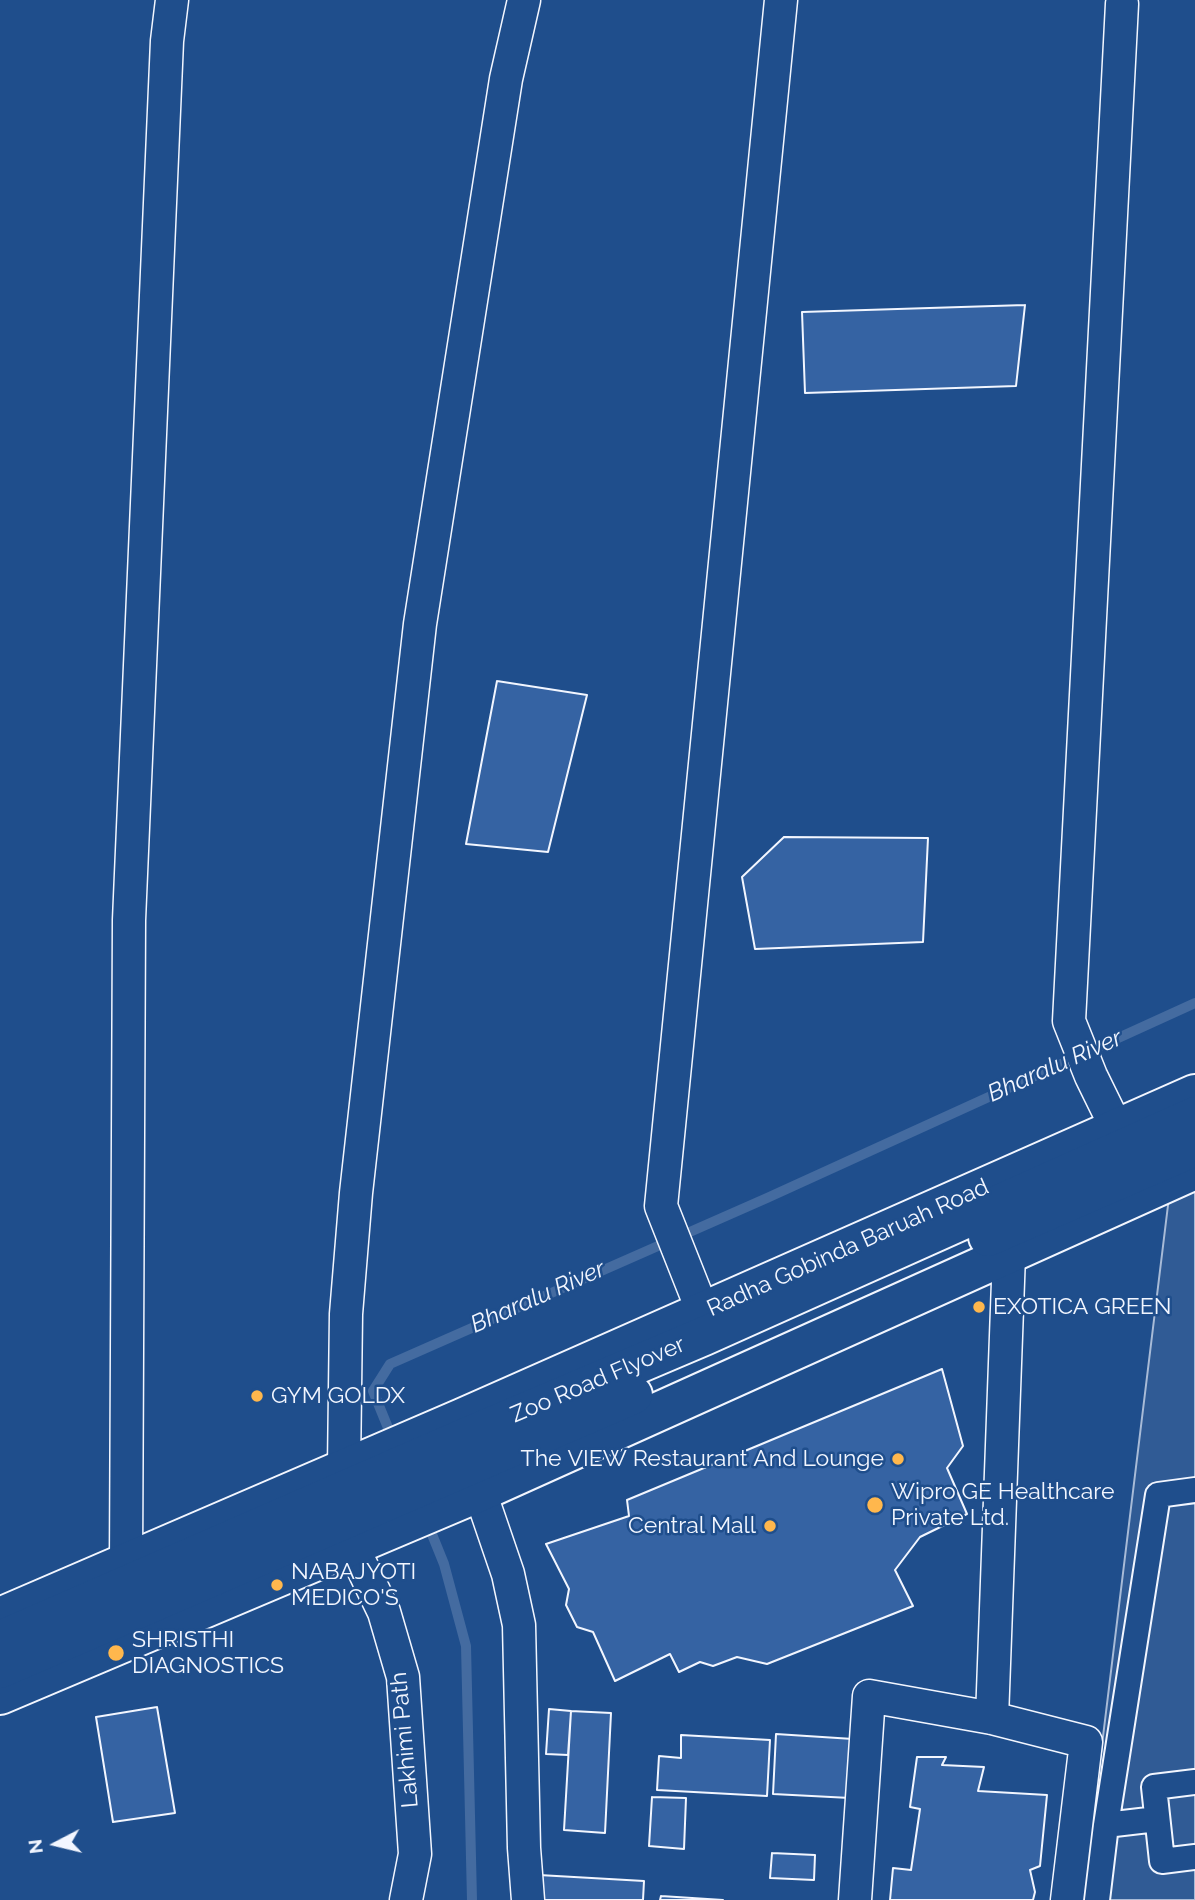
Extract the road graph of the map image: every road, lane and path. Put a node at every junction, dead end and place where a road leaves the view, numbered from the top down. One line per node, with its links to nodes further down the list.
1 (172, 0): 16 (street)
2 (524, 0): 12 (street)
3 (781, 0): 11 (street)
4 (1122, 4): 7 (street)
5 (1195, 1094): 7 (main road, Radha Gobinda Baruah Road)
6 (1195, 1116): 18 (main road, Zoo Road Flyover)
7 (1117, 1129): 11 (main road, Radha Gobinda Baruah Road)
8 (1195, 1147): 19 (main road, Zoo Road Flyover)
9 (1195, 1170): 10 (main road)
10 (1009, 1254): 14 (main road); 21 (street)
11 (703, 1311): 12 (main road, Radha Gobinda Baruah Road)
12 (354, 1463): 16 (main road, Radha Gobinda Baruah Road)
13 (1195, 1490): 24 (street)
14 (473, 1495): 15 (main road); 27 (street)
15 (368, 1538): 20 (main road); 26 (street, Lakhimi Path)
16 (126, 1563): 17 (main road, Radha Gobinda Baruah Road)
17 (0, 1617)
18 (0, 1640)
19 (0, 1670)
20 (0, 1695)
21 (992, 1718): 28 (street); 29 (street)
22 (1195, 1782): 23 (street)
23 (1157, 1819): 24 (street); 25 (street)
24 (1106, 1825): 30 (street)
25 (1195, 1857)
26 (406, 1900)
27 (528, 1900)
28 (855, 1900)
29 (1067, 1900)
30 (1097, 1900)

